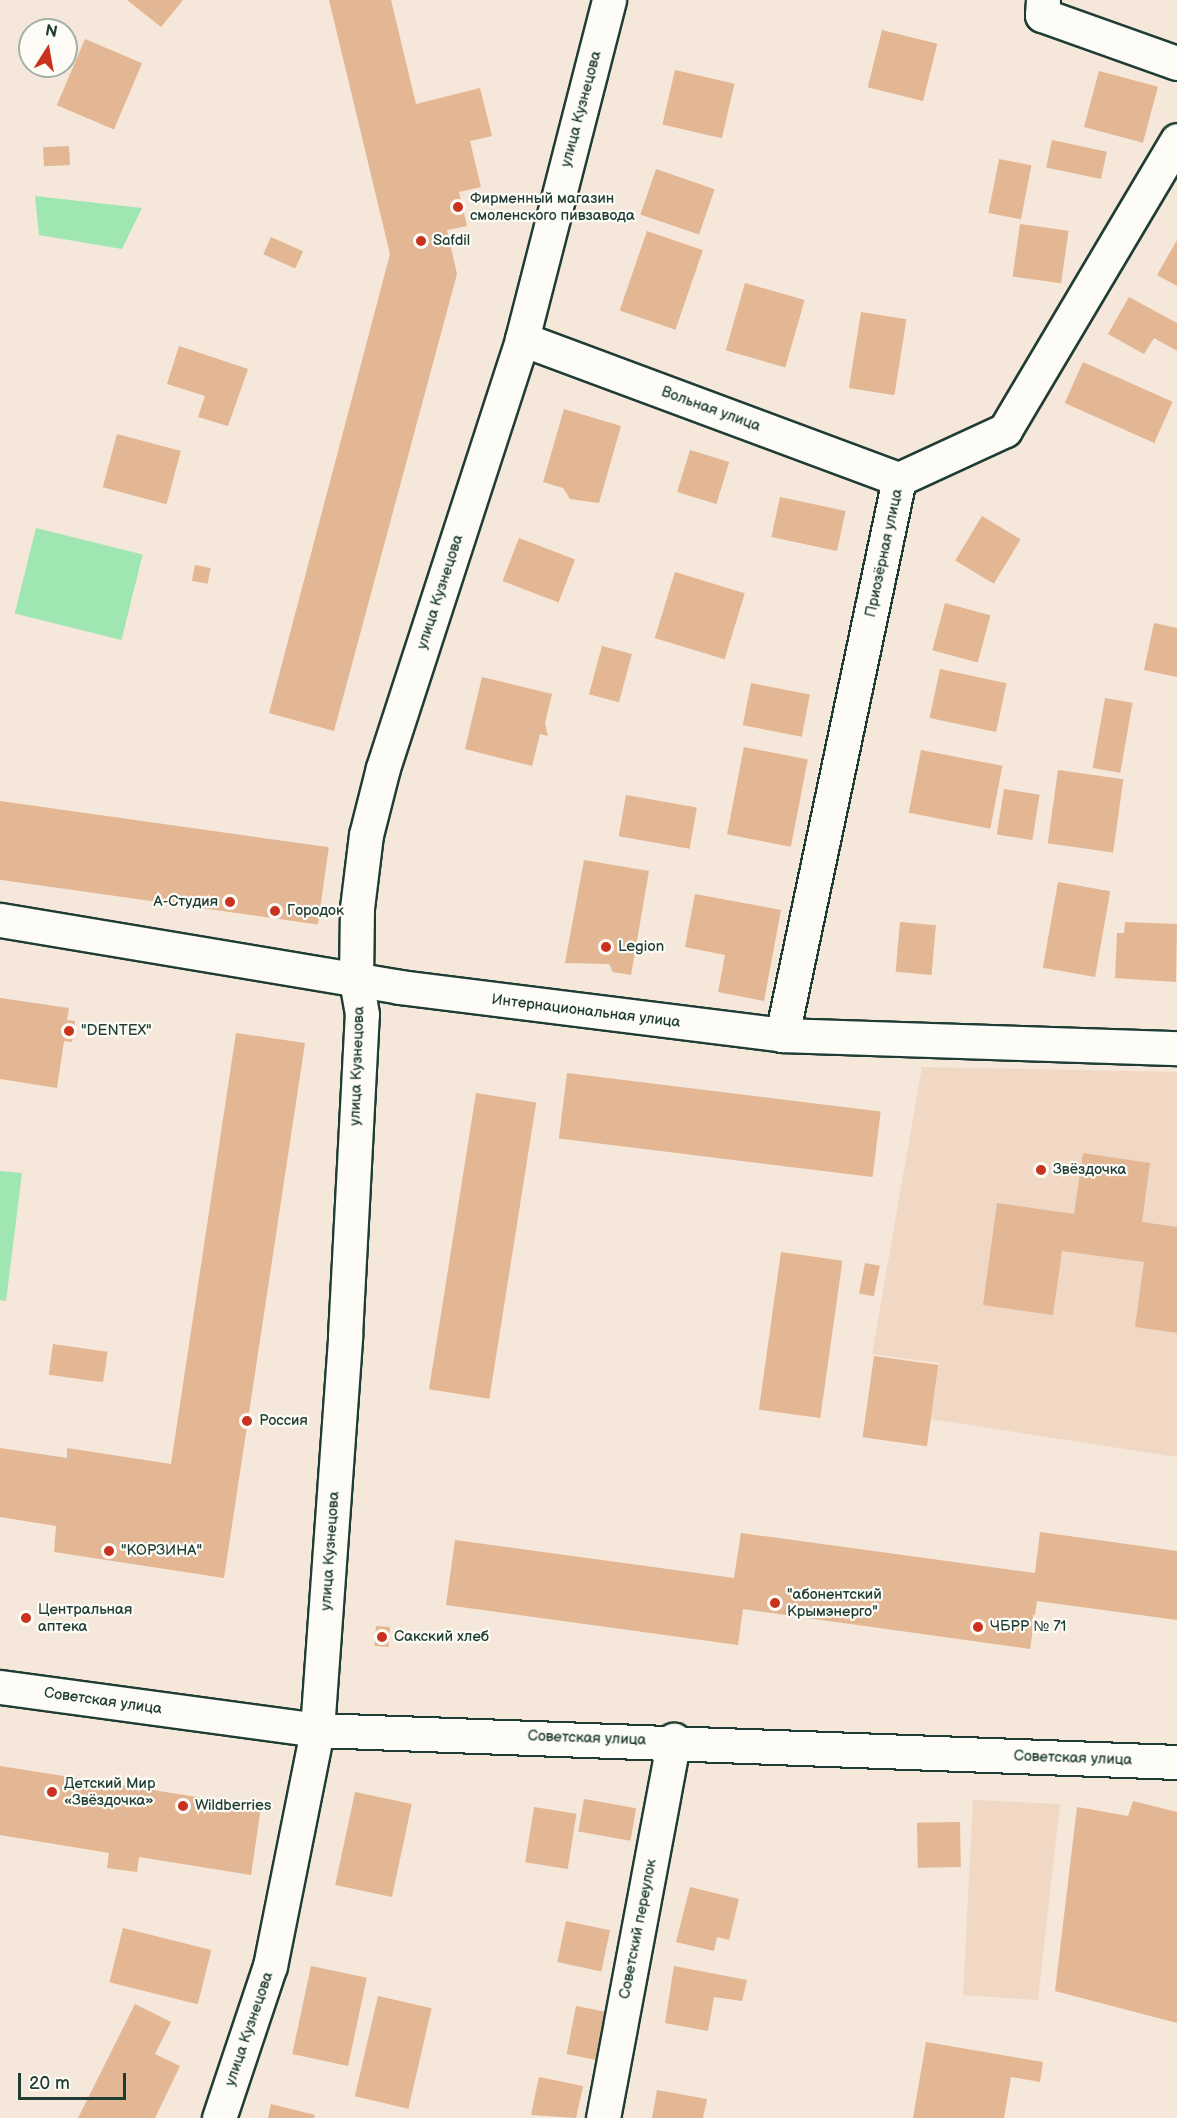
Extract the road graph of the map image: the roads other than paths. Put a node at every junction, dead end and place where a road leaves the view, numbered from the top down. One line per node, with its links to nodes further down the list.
1 (609, 0): 5 (street, улица Кузнецова)
2 (1043, 0): 3 (street)
3 (1177, 63)
4 (1177, 140): 6 (street, Приозёрная улица)
5 (522, 339): 6 (street, Вольная улица); 8 (street, улица Кузнецова)
6 (899, 479): 9 (street, Приозёрная улица)
7 (0, 920): 8 (street, Интернациональная улица)
8 (356, 980): 9 (street, Интернациональная улица); 12 (street, улица Кузнецова)
9 (782, 1035): 10 (street, Интернациональная улица)
10 (1177, 1048)
11 (0, 1687): 12 (street, Советская улица)
12 (317, 1730): 13 (street, Советская улица); 15 (street, улица Кузнецова)
13 (674, 1740): 14 (street, Советская улица); 16 (street, Советский переулок)
14 (1177, 1762)
15 (219, 2118)
16 (603, 2118)

